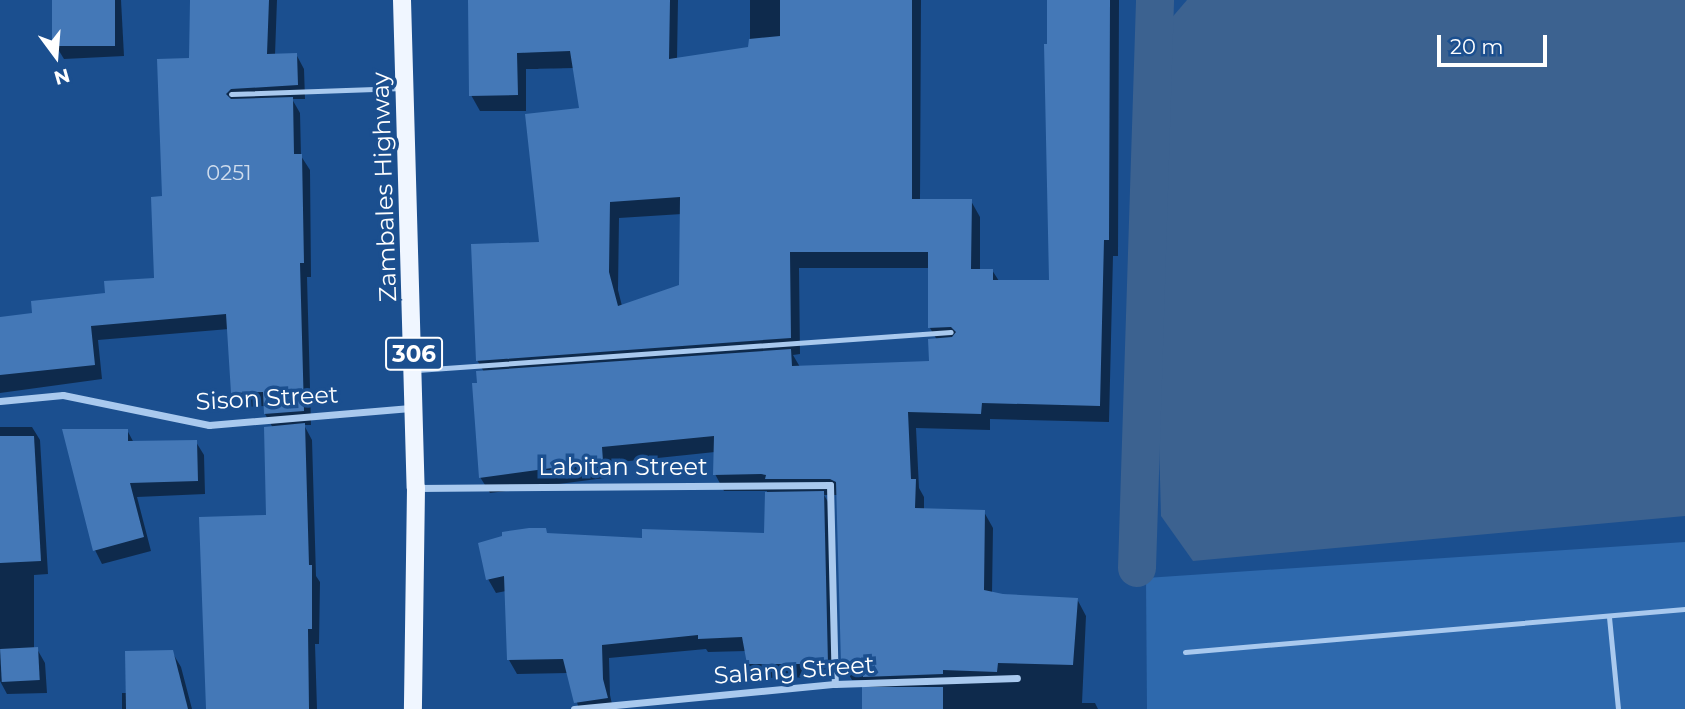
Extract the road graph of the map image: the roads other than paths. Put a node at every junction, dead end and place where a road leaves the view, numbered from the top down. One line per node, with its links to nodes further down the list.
1 (402, 0): 2 (main road, Zambales Highway / 306)
2 (406, 88): 3 (lane); 5 (main road, Zambales Highway / 306)
3 (230, 94)
4 (951, 332): 5 (lane)
5 (414, 370): 7 (main road, Zambales Highway / 306)
6 (0, 401): 7 (street, Sison Street)
7 (414, 408): 8 (main road, Zambales Highway / 306)
8 (416, 488): 13 (street, Labitan Street); 14 (main road, Zambales Highway / 306)
9 (1685, 609): 10 (lane)
10 (1609, 617): 11 (lane); 16 (lane)
11 (1185, 652)
12 (1017, 678): 13 (street, Salang Street)
13 (835, 684): 15 (street, Salang Street)
14 (413, 709)
15 (574, 709)
16 (1618, 709)

